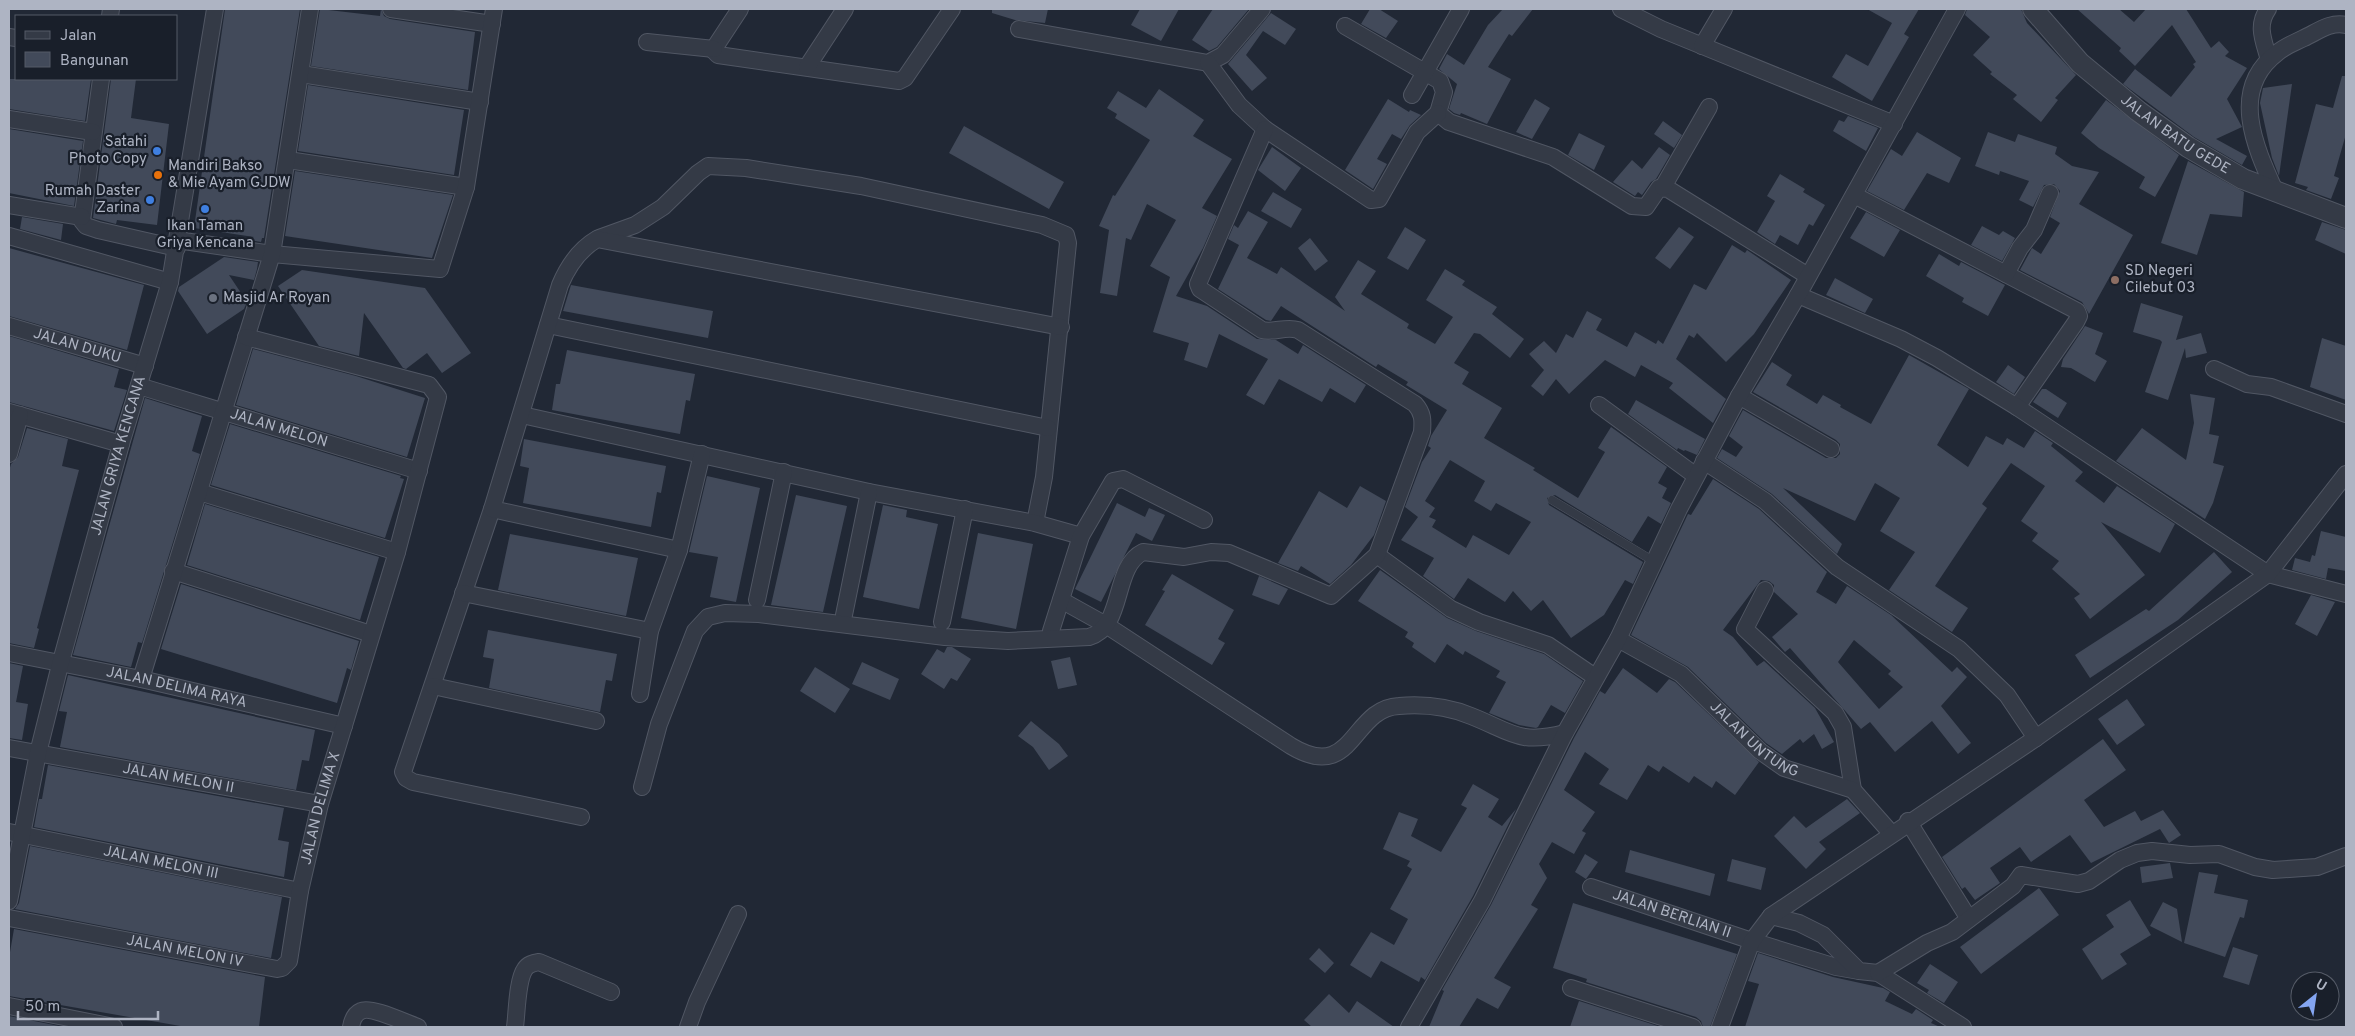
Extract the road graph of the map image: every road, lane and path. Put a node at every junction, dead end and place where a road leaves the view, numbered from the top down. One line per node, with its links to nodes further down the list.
1 (215, 9): 46 (street, JALAN GRIYA KENCANA)
2 (310, 9): 25 (street)
3 (391, 9): 14 (street)
4 (740, 9): 20 (street)
5 (845, 9): 23 (street)
6 (952, 9): 23 (street)
7 (1262, 9): 22 (street)
8 (1461, 9): 24 (street)
9 (1622, 9): 19 (street)
10 (1724, 9): 19 (street)
11 (1958, 9): 32 (street)
12 (2033, 9): 39 (street, JALAN BATU GEDE)
13 (2268, 9): 21 (street)
14 (493, 16): 28 (street)
15 (2346, 25): 21 (street)
16 (1345, 26): 24 (street)
17 (1019, 29): 22 (street)
18 (647, 42): 20 (street)
19 (1702, 46): 32 (street)
20 (714, 49): 23 (street)
21 (2269, 60): 39 (street)
22 (1208, 63): 33 (street)
23 (807, 67)
24 (1425, 72): 27 (street); 30 (street)
25 (301, 74): 28 (street); 35 (street)
26 (101, 80): 34 (street)
27 (1412, 96)
28 (480, 102): 36 (street)
29 (1709, 107): 37 (street)
30 (1438, 113): 33 (street); 37 (street)
31 (9, 119): 34 (street)
32 (1894, 124): 40 (street)
33 (1265, 130): 86 (street)
34 (93, 132): 42 (street)
35 (288, 160): 36 (street); 47 (street)
36 (466, 187): 47 (street)
37 (1663, 187): 49 (street)
38 (2050, 193): 48 (street)
39 (2276, 193): 43 (street, JALAN BATU GEDE)
40 (1854, 195): 48 (street); 49 (street)
41 (9, 205): 42 (street)
42 (82, 217): 46 (street)
43 (2346, 218)
44 (9, 236): 50 (street)
45 (597, 239): 52 (street); 54 (street); 54 (street)
46 (177, 244): 47 (street); 50 (street, JALAN GRIYA KENCANA)
47 (272, 254): 55 (street)
48 (2006, 274): 61 (street)
49 (1808, 276): 51 (street)
50 (170, 282): 56 (street, JALAN GRIYA KENCANA)
51 (1798, 295): 59 (street); 61 (street)
52 (548, 325): 65 (street); 66 (street)
53 (9, 326): 56 (street, JALAN DUKU)
54 (1061, 327): 66 (street)
55 (246, 337): 62 (street); 72 (street, JALAN DELIMA X)
56 (145, 366): 58 (street, JALAN GRIYA KENCANA)
57 (2214, 369): 64 (street)
58 (139, 386): 62 (street, JALAN MELON); 67 (street, JALAN GRIYA KENCANA)
59 (1739, 396): 68 (street); 71 (street)
60 (1599, 405): 75 (street)
61 (2017, 408): 89 (street)
62 (224, 411): 72 (street, JALAN MELON); 76 (street)
63 (14, 414): 67 (street); 69 (street)
64 (2346, 414)
65 (522, 415): 70 (street); 79 (street)
66 (1048, 428): 82 (street)
67 (121, 444): 103 (street, JALAN GRIYA KENCANA)
68 (1831, 449)
69 (9, 454)
70 (702, 454): 73 (street); 84 (street)
71 (1704, 461): 75 (street); 111 (street)
72 (419, 472): 85 (street, JALAN DELIMA X)
73 (784, 472): 77 (street); 93 (street)
74 (2346, 474): 89 (street)
75 (1696, 476): 87 (street)
76 (200, 492): 85 (street); 88 (street)
77 (869, 492): 80 (street); 95 (street)
78 (1552, 500): 87 (lane)
79 (492, 509): 84 (street); 91 (street)
80 (965, 509): 82 (street); 96 (street)
81 (1204, 520): 83 (street)
82 (1035, 523): 83 (street)
83 (1081, 536): 94 (street)
84 (679, 550): 98 (street)
85 (397, 552): 100 (street, JALAN DELIMA X)
86 (1377, 555): 97 (street); 104 (street)
87 (1655, 562): 101 (street)
88 (174, 571): 100 (street); 105 (street)
89 (2268, 574): 92 (street); 111 (street)
90 (1765, 590): 115 (street)
91 (463, 593): 98 (street); 106 (street)
92 (2346, 594)
93 (757, 600)
94 (1061, 600): 97 (street); 99 (street)
95 (844, 615)
96 (942, 622)
97 (1106, 625): 110 (street); 114 (street)
98 (650, 631): 107 (street)
99 (1050, 631)
100 (371, 634): 109 (street, JALAN DELIMA X)
101 (1618, 639): 104 (street); 115 (street, JALAN UNTUNG)
102 (9, 653): 103 (street, JALAN DELIMA RAYA)
103 (60, 665): 105 (street, JALAN DELIMA RAYA); 113 (street, JALAN GRIYA KENCANA)
104 (1595, 677): 110 (street)
105 (141, 679): 109 (street, JALAN DELIMA RAYA)
106 (433, 686): 108 (street); 117 (street)
107 (640, 694)
108 (596, 721)
109 (344, 726): 116 (street, JALAN DELIMA X)
110 (1565, 733): 141 (street)
111 (2036, 738): 118 (street)
112 (9, 748): 113 (street, JALAN MELON II)
113 (38, 753): 116 (street, JALAN MELON II); 119 (street, JALAN GRIYA KENCANA)
114 (642, 787)
115 (1853, 790): 120 (street)
116 (320, 804): 123 (street, JALAN DELIMA X)
117 (581, 817)
118 (1908, 821): 120 (street); 128 (street)
119 (16, 833): 123 (street, JALAN MELON III); 124 (street, JALAN GRIYA KENCANA)
120 (1891, 833): 126 (street)
121 (2346, 856): 128 (street)
122 (1591, 887): 129 (street, JALAN BERLIAN II)
123 (300, 891): 127 (street, JALAN MELON IV)
124 (9, 901)
125 (738, 914): 140 (street)
126 (1771, 916): 129 (street); 130 (street)
127 (9, 918)
128 (1969, 919): 131 (street)
129 (1752, 941): 130 (street, JALAN BERLIAN II); 143 (street)
130 (1859, 971): 131 (street, JALAN BERLIAN II)
131 (1878, 973): 144 (street)
132 (1571, 988): 142 (street)
133 (611, 992): 139 (street)
134 (9, 1006): 135 (street)
135 (81, 1024): 136 (street)
136 (114, 1027)
137 (351, 1027): 138 (street)
138 (418, 1027)
139 (515, 1027)
140 (688, 1027)
141 (1408, 1027)
142 (1693, 1027)
143 (1720, 1027)
144 (1963, 1027)

